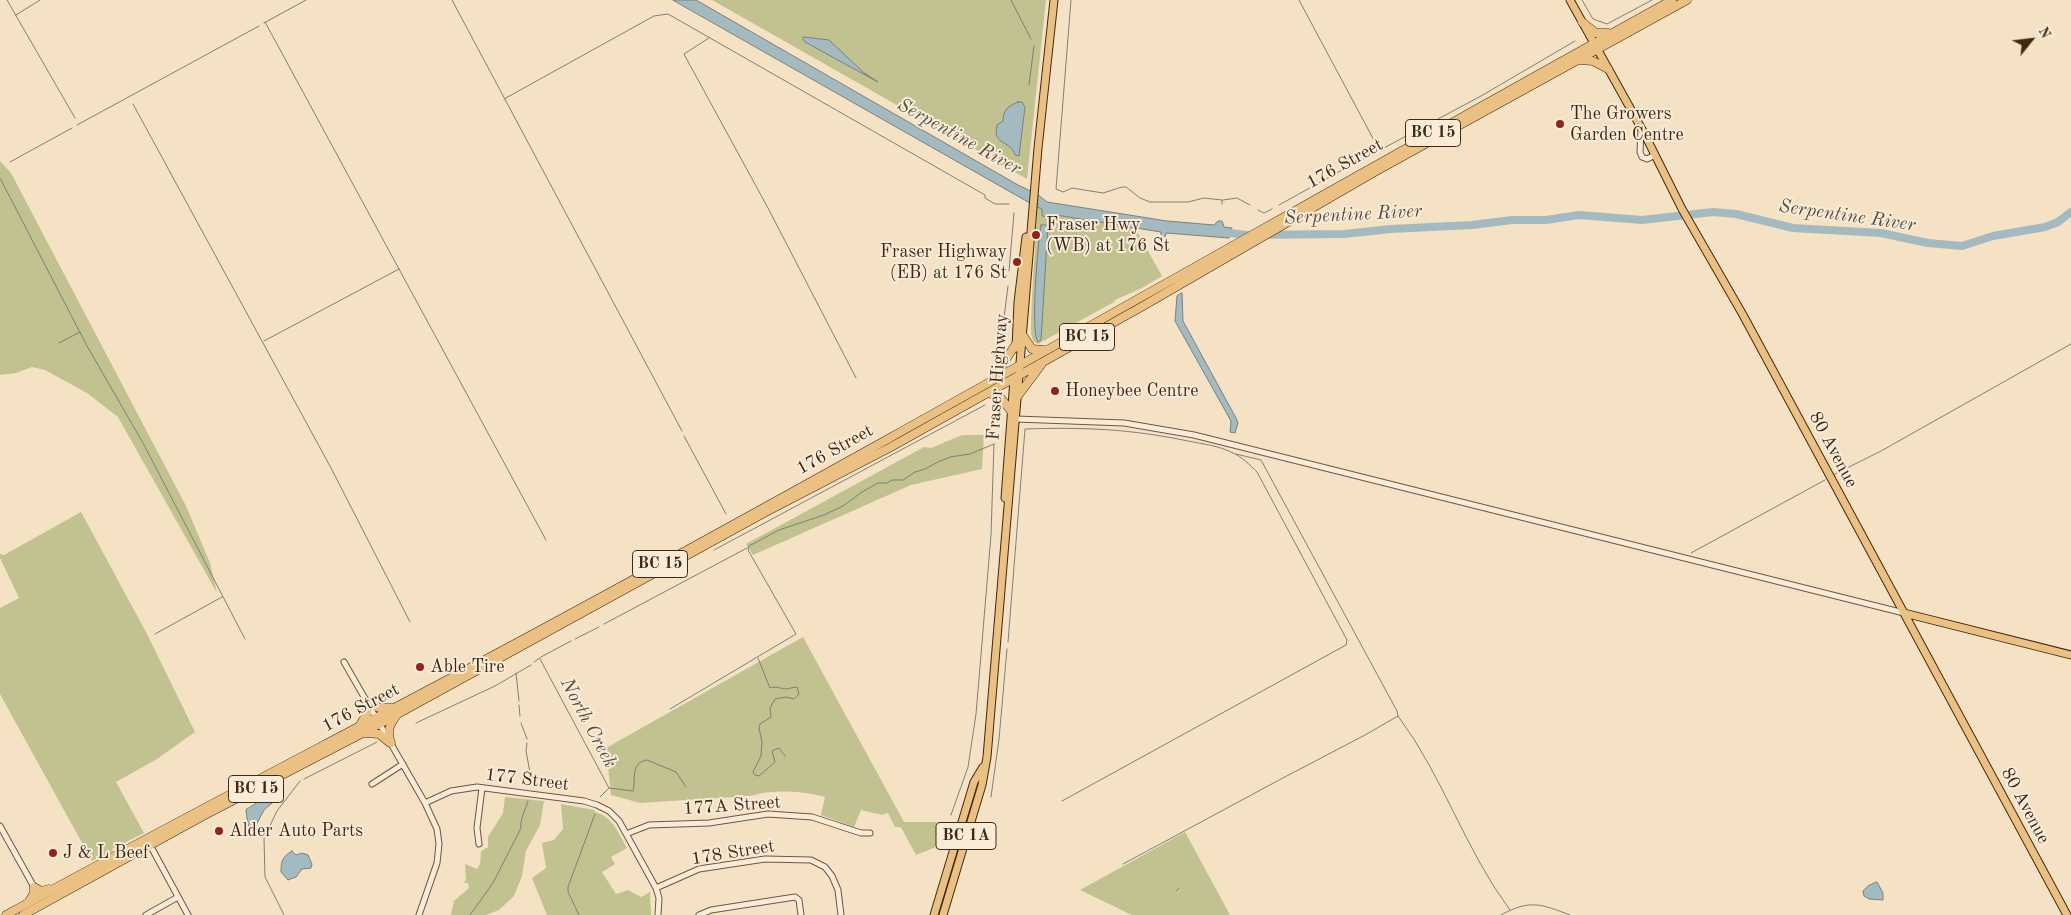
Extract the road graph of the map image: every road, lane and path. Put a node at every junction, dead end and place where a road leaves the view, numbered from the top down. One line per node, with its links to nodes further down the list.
1 (1054, 0): 12 (main road, Fraser Highway)
2 (1570, 0): 5 (main road, 80 Avenue)
3 (1672, 0): 6 (highway, 176 Street / BC 15)
4 (1687, 0): 7 (highway, 176 Street / BC 15)
5 (1582, 22): 6 (highway); 7 (main road, 80 Avenue)
6 (1617, 30): 7 (highway, 176 Street / BC 15)
7 (1595, 47): 8 (highway, 176 Street / BC 15); 9 (main road, 80 Avenue); 15 (highway, 176 Street / BC 15)
8 (1578, 60): 9 (highway); 16 (highway, 176 Street / BC 15)
9 (1608, 69): 10 (main road, 80 Avenue)
10 (1641, 128): 11 (main road, 80 Avenue); 11 (street)
11 (1655, 155): 25 (main road, 80 Avenue)
12 (1032, 207): 13 (main road, Fraser Highway); 14 (main road, Fraser Highway)
13 (1022, 334): 15 (highway); 17 (main road, Fraser Highway)
14 (1016, 344): 17 (main road, Fraser Highway); 19 (highway)
15 (1044, 350): 17 (highway, 176 Street / BC 15)
16 (1044, 361): 18 (highway, 176 Street / BC 15); 21 (highway)
17 (1017, 365): 18 (main road, Fraser Highway / BC 1A); 19 (highway, 176 Street / BC 15)
18 (1016, 377): 20 (highway, 176 Street / BC 15); 21 (main road, Fraser Highway / BC 1A); 22 (main road, Fraser Highway / BC 1A); 24 (main road)
19 (992, 379): 29 (highway, 176 Street / BC 15)
20 (988, 393): 22 (highway); 29 (highway, BC 15)
21 (1017, 397): 23 (main road, Fraser Highway / BC 1A)
22 (1011, 411): 24 (main road, Fraser Highway / BC 1A)
23 (1016, 419): 24 (main road, Fraser Highway / BC 1A); 25 (street)
24 (1008, 481): 33 (main road, Fraser Highway / BC 1A)
25 (1904, 613): 26 (main road); 48 (main road, 80 Avenue)
26 (2071, 655)
27 (344, 662): 28 (street)
28 (367, 702): 29 (highway); 30 (street); 31 (highway)
29 (396, 710): 30 (highway, 176 Street / BC 15); 32 (highway)
30 (378, 721): 31 (highway, 176 Street / BC 15); 32 (street)
31 (361, 730): 32 (highway); 41 (highway, 176 Street / BC 15)
32 (391, 743): 34 (street)
33 (987, 757): 58 (main road, Fraser Highway / BC 1A); 59 (main road, Fraser Highway / BC 1A)
34 (403, 764): 35 (street); 37 (street)
35 (372, 784)
36 (482, 788): 37 (street, 177 Street); 40 (street, 177 Street); 42 (street)
37 (425, 804): 53 (street)
38 (0, 826): 44 (street)
39 (870, 833): 40 (street, 177A Street)
40 (626, 834): 45 (street)
41 (148, 842): 43 (highway, 176 Street / BC 15); 46 (street); 49 (highway, BC 15)
42 (480, 844)
43 (62, 884): 44 (highway); 47 (highway, 176 Street / BC 15)
44 (34, 887): 47 (highway)
45 (656, 888): 54 (street); 57 (street, 178 Street)
46 (178, 897): 51 (street); 52 (street)
47 (27, 903): 50 (highway, 176 Street / BC 15)
48 (2066, 913): 60 (main road)
49 (26, 914)
50 (6, 915)
51 (146, 915)
52 (188, 915)
53 (419, 915)
54 (658, 915)
55 (698, 915): 56 (street)
56 (801, 915)
57 (841, 915)
58 (934, 915)
59 (943, 915)
60 (2058, 915)

